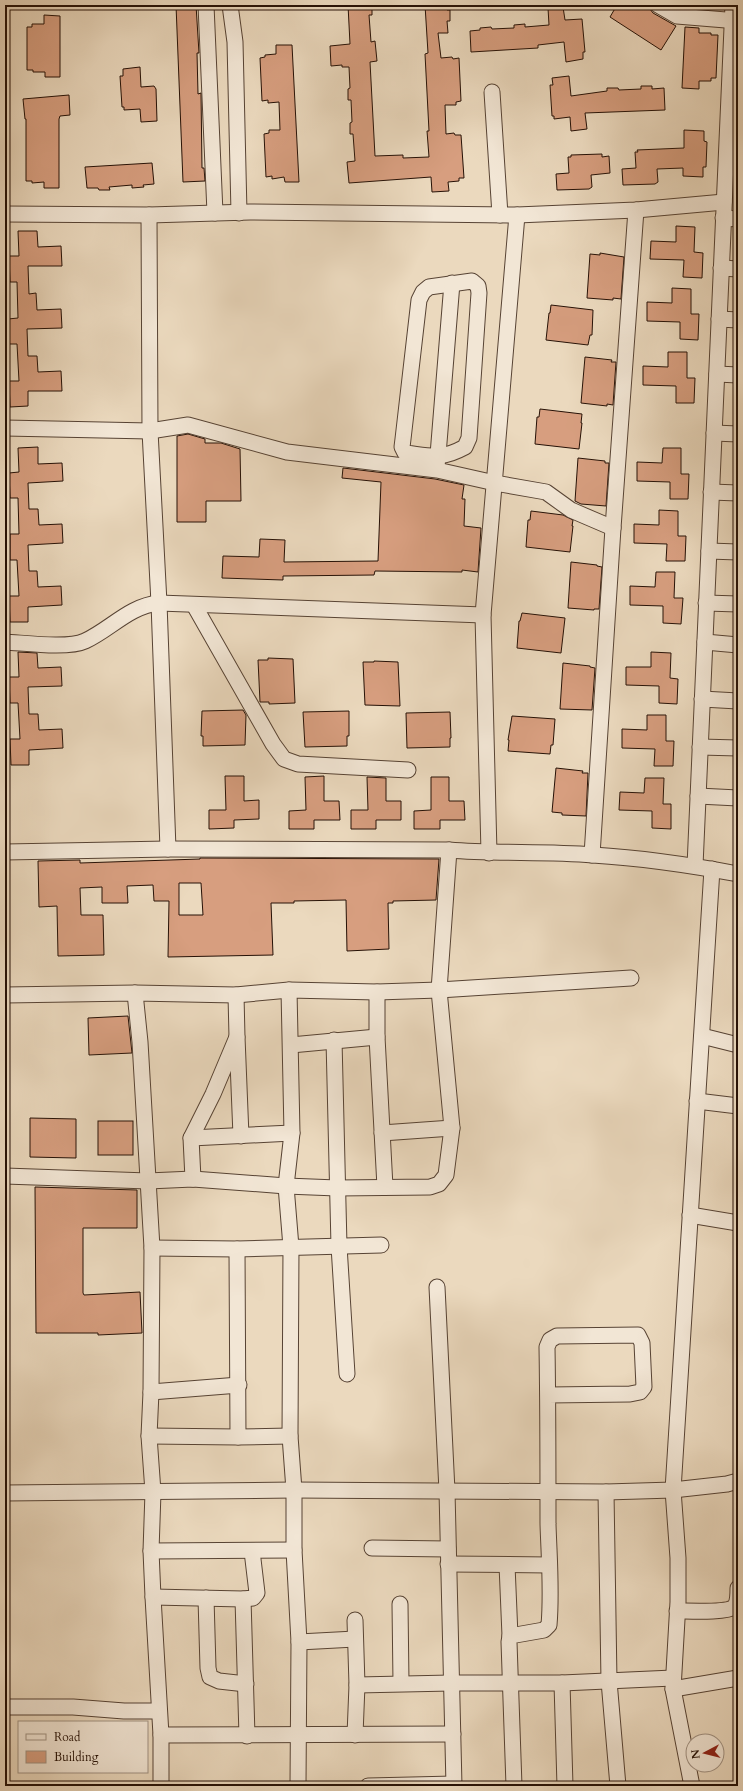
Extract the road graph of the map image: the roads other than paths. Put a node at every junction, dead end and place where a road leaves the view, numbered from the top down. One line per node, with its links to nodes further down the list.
1 (206, 5): 13 (street)
2 (230, 5): 12 (street)
3 (658, 5): 5 (street)
4 (733, 5): 5 (street)
5 (735, 21): 6 (street)
6 (734, 70): 8 (street)
7 (492, 92): 16 (street)
8 (733, 118): 9 (street)
9 (732, 170): 10 (street)
10 (724, 202): 11 (street); 18 (street)
11 (636, 210): 17 (street); 34 (street)
12 (239, 212): 13 (street); 16 (street)
13 (215, 213): 15 (street)
14 (5, 214): 15 (street)
15 (149, 215): 27 (street)
16 (500, 215): 17 (street)
17 (516, 215): 31 (street)
18 (731, 218): 19 (street)
19 (721, 268): 20 (street); 22 (street)
20 (738, 269)
21 (452, 283): 30 (street); 30 (street); 30 (street)
22 (719, 319): 23 (street); 24 (street)
23 (738, 320)
24 (717, 374): 25 (street); 28 (street)
25 (738, 375)
26 (5, 428): 27 (street)
27 (150, 431): 30 (street); 37 (street)
28 (714, 433): 29 (street); 32 (street)
29 (738, 434)
30 (438, 463): 31 (street)
31 (495, 483): 34 (street); 41 (street)
32 (712, 492): 33 (street); 35 (street)
33 (738, 493)
34 (613, 528): 56 (street)
35 (709, 551): 36 (street); 38 (street)
36 (738, 552)
37 (159, 603): 40 (street); 42 (street); 52 (street)
38 (706, 603): 39 (street); 43 (street)
39 (738, 604)
40 (194, 605): 41 (street); 49 (street)
41 (482, 615): 55 (street)
42 (5, 642)
43 (705, 642): 44 (street); 45 (street)
44 (738, 645)
45 (702, 699): 46 (street); 47 (street)
46 (738, 701)
47 (700, 747): 48 (street); 50 (street)
48 (738, 748)
49 (408, 770)
50 (698, 796): 51 (street); 57 (street)
51 (738, 798)
52 (168, 849): 53 (street); 54 (street)
53 (449, 850): 55 (street); 62 (street)
54 (5, 852)
55 (489, 853): 56 (street)
56 (592, 855): 57 (street)
57 (695, 866): 58 (street)
58 (712, 869): 59 (street); 67 (street)
59 (738, 874)
60 (631, 978): 62 (street)
61 (289, 990): 63 (street); 66 (street); 71 (street)
62 (439, 990): 63 (street); 75 (street)
63 (377, 992): 69 (street)
64 (136, 993): 65 (street); 66 (street); 82 (street)
65 (5, 995)
66 (236, 995): 68 (street)
67 (702, 1036): 72 (street); 73 (street)
68 (237, 1037): 78 (street); 79 (street)
69 (377, 1037): 70 (street); 77 (street)
70 (334, 1040): 71 (street); 85 (street)
71 (291, 1045): 76 (street)
72 (738, 1045)
73 (697, 1101): 74 (street); 86 (street)
74 (738, 1106)
75 (452, 1128): 77 (street); 84 (street)
76 (292, 1133): 78 (street); 83 (street)
77 (382, 1133): 84 (street)
78 (241, 1136): 79 (street)
79 (190, 1138): 81 (street)
80 (5, 1176): 82 (street)
81 (193, 1179): 82 (street); 83 (street)
82 (148, 1181): 91 (street)
83 (286, 1186): 85 (street); 90 (street)
84 (385, 1187): 85 (street)
85 (337, 1188): 89 (street)
86 (690, 1214): 87 (street); 103 (street)
87 (738, 1223)
88 (381, 1245): 89 (street)
89 (339, 1246): 90 (street); 94 (street)
90 (291, 1247): 92 (street); 99 (street)
91 (152, 1248): 92 (street); 96 (street)
92 (237, 1249): 95 (street)
93 (437, 1287): 104 (street)
94 (347, 1374)
95 (239, 1386): 96 (street); 100 (street)
96 (151, 1392): 98 (street)
97 (548, 1395): 97 (street); 105 (street)
98 (149, 1436): 100 (street); 106 (street)
99 (290, 1436): 100 (street); 102 (street)
100 (238, 1438)
101 (738, 1481): 103 (street)
102 (294, 1490): 104 (street); 106 (street); 110 (street)
103 (673, 1490): 107 (street); 121 (street)
104 (446, 1491): 105 (street); 113 (street)
105 (548, 1491): 107 (street); 115 (street)
106 (152, 1492): 108 (street); 111 (street)
107 (606, 1492): 127 (street)
108 (5, 1493)
109 (372, 1548): 113 (street)
110 (294, 1550): 112 (street); 125 (street)
111 (151, 1551): 112 (street); 117 (street)
112 (252, 1551): 119 (street)
113 (448, 1556): 114 (street); 129 (street)
114 (507, 1565): 115 (street); 123 (street)
115 (549, 1565): 123 (street)
116 (738, 1588): 121 (street)
117 (153, 1597): 118 (street); 136 (street)
118 (206, 1598): 119 (street); 131 (street)
119 (243, 1599): 131 (street)
120 (400, 1604): 128 (street)
121 (677, 1611): 130 (street)
122 (355, 1620): 124 (street)
123 (510, 1636): 132 (street)
124 (355, 1639): 125 (street); 134 (street)
125 (299, 1642): 139 (street)
126 (738, 1678): 130 (street)
127 (609, 1681): 130 (street); 133 (street); 150 (street)
128 (401, 1683): 129 (street); 134 (street)
129 (451, 1683): 132 (street); 137 (street)
130 (673, 1683): 151 (street)
131 (246, 1684): 141 (street)
132 (510, 1684): 133 (street); 147 (street)
133 (562, 1684): 149 (street)
134 (357, 1685): 140 (street)
135 (5, 1707): 136 (street)
136 (159, 1711): 138 (street)
137 (453, 1734): 140 (street); 142 (street)
138 (161, 1735): 141 (street); 143 (street)
139 (298, 1735): 140 (street); 141 (street); 144 (street)
140 (355, 1735)
141 (247, 1736)
142 (454, 1785): 146 (street)
143 (160, 1786)
144 (298, 1786)
145 (368, 1786): 146 (street)
146 (391, 1786)
147 (514, 1786): 148 (street)
148 (517, 1786)
149 (565, 1786)
150 (618, 1786)
151 (692, 1786)

